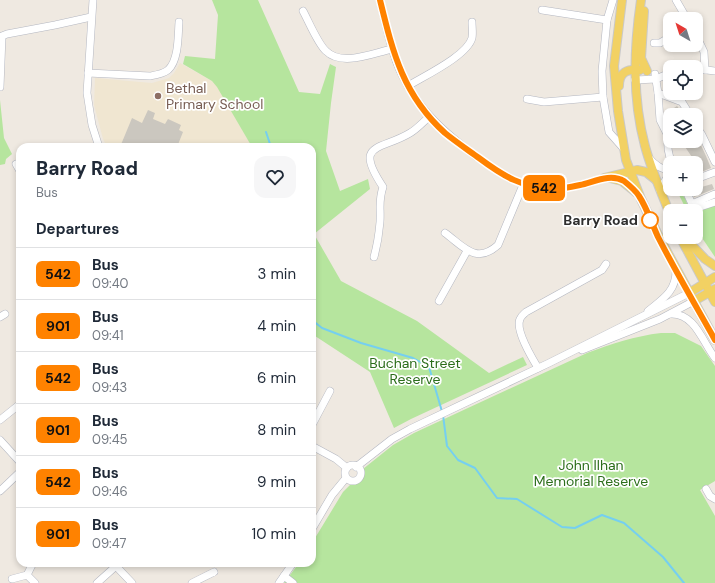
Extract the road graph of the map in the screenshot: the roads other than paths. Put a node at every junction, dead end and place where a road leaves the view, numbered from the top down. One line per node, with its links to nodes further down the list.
1 (93, 0): 10 (street)
2 (380, 0): 16 (street)
3 (613, 0): 11 (street)
4 (622, 0): 19 (main road)
5 (642, 0): 21 (main road); 26 (main road)
6 (676, 0): 9 (street)
7 (542, 10): 11 (street)
8 (303, 11): 16 (street)
9 (683, 12)
10 (91, 17): 24 (street); 30 (street)
11 (607, 20): 32 (street)
12 (180, 22): 24 (street)
13 (472, 22): 29 (street)
14 (663, 41): 15 (street)
15 (654, 43)
16 (392, 49): 29 (street)
17 (703, 50): 18 (street)
18 (701, 60)
19 (614, 66): 27 (main road); 35 (main road)
20 (703, 69): 22 (street)
21 (635, 70): 26 (main road); 27 (main road); 28 (main road)
22 (715, 71)
23 (663, 72): 26 (street)
24 (88, 73): 39 (street)
25 (663, 74): 26 (street)
26 (653, 75): 28 (street); 31 (street)
27 (621, 76): 28 (main road); 35 (main road)
28 (635, 80): 41 (main road)
29 (408, 86): 36 (street)
30 (0, 87)
31 (658, 92): 34 (street); 37 (street)
32 (603, 97): 33 (street); 40 (street)
33 (527, 99)
34 (686, 108)
35 (618, 111): 40 (main road)
36 (429, 117): 51 (street); 64 (street)
37 (663, 125)
38 (703, 137): 43 (street)
39 (98, 143)
40 (624, 149): 42 (main road)
41 (648, 157): 44 (street); 49 (main road)
42 (626, 160): 45 (main road); 48 (main road)
43 (715, 162)
44 (663, 169)
45 (629, 171): 48 (main road); 49 (main road); 54 (main road)
46 (714, 175): 47 (street)
47 (703, 177)
48 (604, 178): 51 (street); 54 (main road)
49 (656, 180): 52 (main road)
50 (663, 184): 52 (street)
51 (523, 185): 63 (street)
52 (660, 190): 57 (main road)
53 (715, 194): 58 (street)
54 (639, 195): 67 (main road)
55 (688, 196): 58 (street)
56 (715, 202): 59 (street)
57 (666, 204)
58 (692, 204)
59 (703, 206)
60 (444, 233): 63 (street)
61 (684, 244): 69 (main road)
62 (691, 244): 66 (main road)
63 (467, 251): 72 (street)
64 (374, 257)
65 (606, 264): 80 (street)
66 (715, 266)
67 (676, 271): 71 (main road); 76 (street)
68 (715, 277): 69 (main road)
69 (705, 283): 70 (main road); 71 (main road)
70 (712, 291): 73 (main road); 74 (main road)
71 (689, 293): 73 (main road); 76 (street)
72 (439, 301)
73 (694, 301): 75 (street); 77 (main road)
74 (715, 302)
75 (671, 314): 78 (street); 79 (street)
76 (636, 321): 79 (street)
77 (715, 340)
78 (715, 358)
79 (549, 363): 80 (street)
80 (538, 368): 88 (street)
81 (330, 392): 83 (street)
82 (16, 407): 84 (street)
83 (316, 418)
84 (0, 420)
85 (0, 440): 87 (street)
86 (316, 448): 89 (street)
87 (16, 458)
88 (356, 467): 89 (street); 91 (street)
89 (347, 468): 91 (street)
90 (16, 476): 93 (street)
91 (346, 478): 96 (street)
92 (706, 489): 94 (street)
93 (0, 491)
94 (715, 499): 95 (street)
95 (715, 505)
96 (316, 522)
97 (31, 567): 102 (street)
98 (112, 567): 106 (street)
99 (118, 567): 107 (street)
100 (290, 567): 103 (street)
101 (214, 572): 108 (street)
102 (27, 575): 104 (street); 105 (street)
103 (284, 576): 109 (street); 110 (street)
104 (12, 579)
105 (35, 583)
106 (97, 583)
107 (132, 583)
108 (192, 583)
109 (278, 583)
110 (293, 583)

